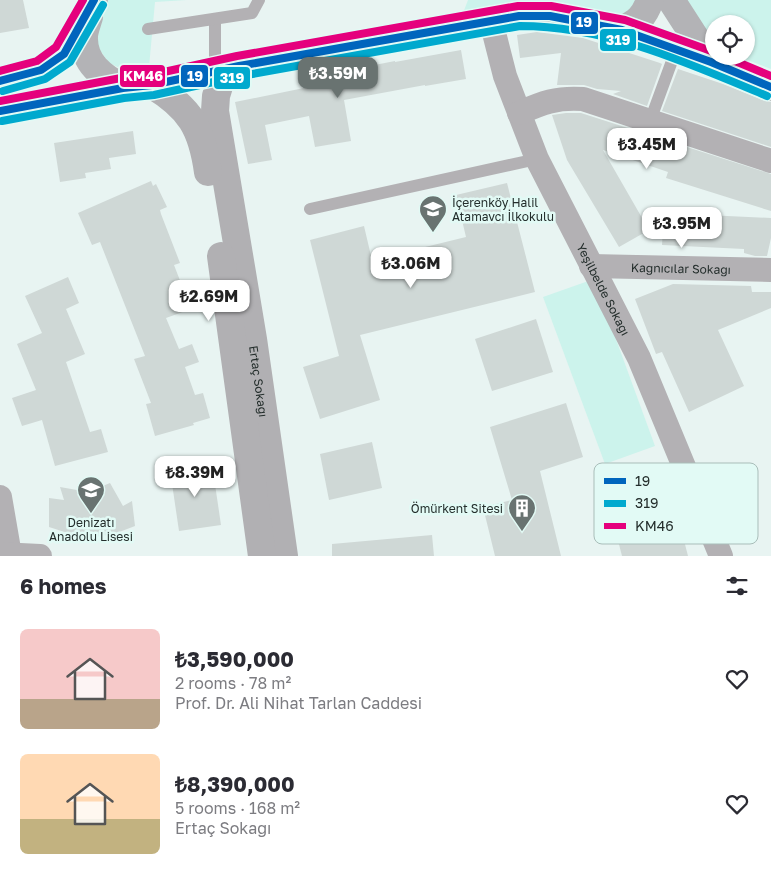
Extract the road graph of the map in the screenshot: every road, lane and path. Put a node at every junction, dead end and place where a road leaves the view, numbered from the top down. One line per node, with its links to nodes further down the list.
1 (259, 0): 5 (lane)
2 (650, 0): 8 (main road)
3 (671, 0): 10 (main road)
4 (93, 3): 14 (main road); 17 (main road)
5 (214, 19): 7 (lane); 13 (lane)
6 (492, 21): 8 (main road); 13 (main road); 19 (street, Yeşilbelde Sokağı)
7 (148, 29)
8 (622, 30): 9 (main road)
9 (676, 50): 11 (main road); 20 (lane)
10 (705, 53)
11 (705, 60)
12 (718, 65): 16 (main road)
13 (227, 68): 15 (main road); 33 (street, Ertaç Sokağı)
14 (0, 81)
15 (152, 85): 17 (main road); 31 (street, Ertaç Sokağı)
16 (771, 87)
17 (124, 88): 18 (main road)
18 (0, 111)
19 (519, 113): 20 (street); 21 (street, Yeşilbelde Sokağı)
20 (650, 122): 22 (street)
21 (538, 159): 23 (lane); 24 (street, Yeşilbelde Sokağı)
22 (771, 161)
23 (310, 209)
24 (592, 266): 25 (street, Kağnıcılar Sokağı); 26 (street, Yeşilbelde Sokağı)
25 (771, 270)
26 (682, 463)
27 (0, 497): 29 (street)
28 (716, 544): 34 (street, Yeşilbelde Sokağı)
29 (5, 554): 30 (street)
30 (40, 556)
31 (262, 556)
32 (274, 556): 33 (street)
33 (284, 556)
34 (721, 556)

